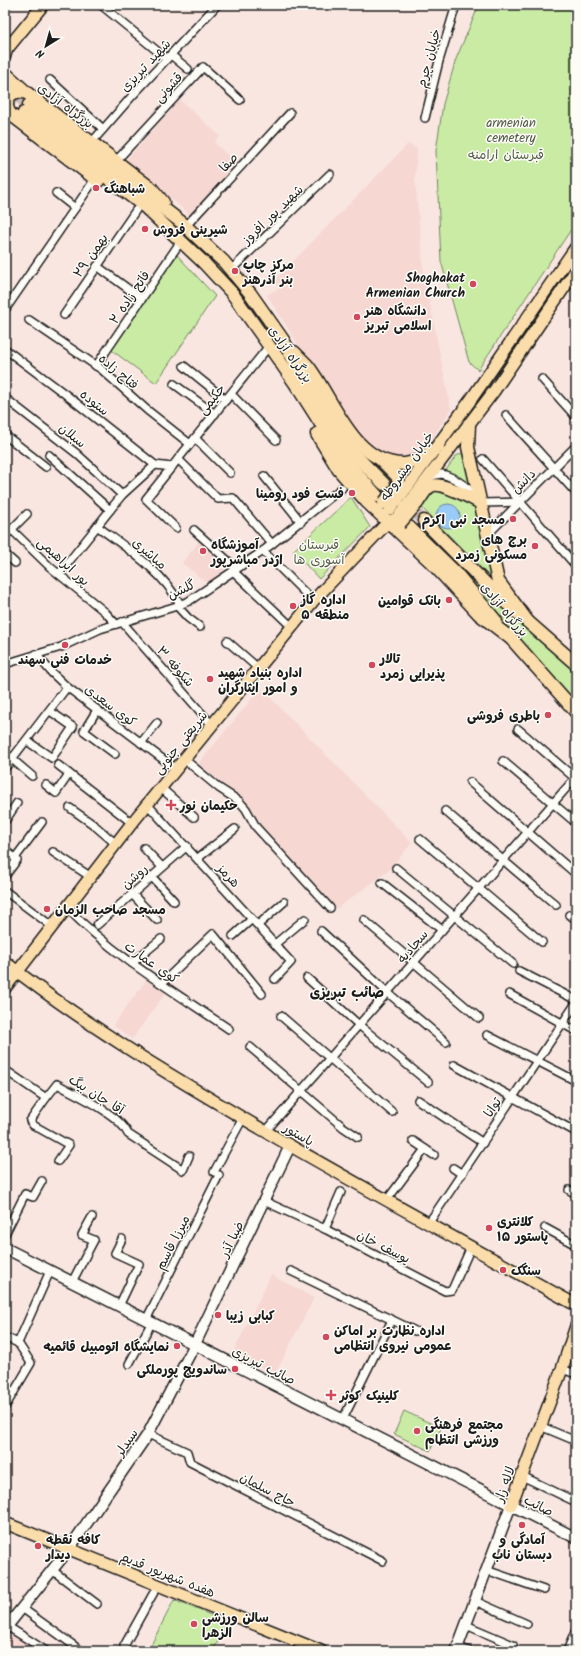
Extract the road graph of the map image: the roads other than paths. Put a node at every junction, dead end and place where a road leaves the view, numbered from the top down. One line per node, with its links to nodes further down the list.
1 (101, 5): 6 (street)
2 (217, 5): 6 (street, شهید تبریزی)
3 (456, 5): 14 (street, خیابان چرم)
4 (40, 6): 5 (main road)
5 (5, 55)
6 (169, 57): 7 (street); 15 (street, شهید تبریزی)
7 (188, 69)
8 (5, 73): 10 (highway, بزرگراه آزادی)
9 (50, 80): 15 (street)
10 (27, 93): 12 (highway); 16 (highway, بزرگراه آزادی)
11 (240, 100): 17 (street, قشونی)
12 (8, 112): 19 (highway, بزرگراه آزادی)
13 (290, 113): 23 (street, صفا)
14 (426, 118)
15 (103, 129): 16 (street, شهید تبریزی)
16 (92, 142): 17 (highway, بزرگراه آزادی)
17 (116, 161): 23 (highway, بزرگراه آزادی)
18 (330, 174): 27 (street, شهید پور افروز)
19 (95, 179): 21 (street); 22 (highway, بزرگراه آزادی)
20 (56, 193): 21 (street)
21 (75, 208): 30 (street)
22 (136, 210): 24 (highway, بزرگراه آزادی); 26 (street, ۲۹ بهمن)
23 (183, 224): 24 (highway, بزرگراه آزادی); 27 (highway, بزرگراه آزادی)
24 (177, 238): 29 (street, فاتح زاده ۲); 34 (highway, بزرگراه آزادی)
25 (576, 247): 50 (main road, خیابان مشروطه)
26 (97, 266): 29 (street); 31 (street, ۲۹ بهمن)
27 (231, 270): 33 (highway, بزرگراه آزادی)
28 (576, 270): 45 (main road, خیابان مشروطه)
29 (142, 298): 36 (street, فاتح زاده ۲)
30 (6, 307)
31 (64, 315)
32 (29, 320): 36 (street, فتاح زاده)
33 (283, 340): 52 (highway); 62 (highway, بزرگراه آزادی)
34 (269, 346): 40 (street, حکیمی); 71 (highway, بزرگراه آزادی)
35 (5, 349): 55 (street, ستوده)
36 (96, 366): 48 (street, فتاح زاده)
37 (184, 366): 40 (street)
38 (542, 379): 44 (street)
39 (174, 384): 42 (street)
40 (228, 397): 42 (street, حکیمی); 47 (street)
41 (5, 398): 66 (street, سبلان)
42 (214, 414): 48 (street, حکیمی)
43 (506, 415): 58 (street)
44 (576, 417)
45 (469, 424): 61 (main road, خیابان مشروطه); 67 (highway)
46 (5, 436): 56 (street)
47 (276, 440)
48 (193, 441): 53 (street, حکیمی); 59 (street, فتاح زاده)
49 (576, 446): 58 (street, دانش)
50 (438, 447): 52 (highway); 65 (main road, خیابان مشروطه)
51 (49, 455): 69 (street)
52 (376, 455): 65 (highway)
53 (178, 459): 57 (street, حکیمی); 80 (street)
54 (482, 459): 68 (street)
55 (155, 465): 57 (street); 66 (street)
56 (46, 467)
57 (172, 467): 75 (street, حکیمی)
58 (553, 468): 64 (street); 68 (street, دانش)
59 (230, 473)
60 (264, 476): 73 (street)
61 (429, 477): 65 (main road, خیابان مشروطه); 67 (street)
62 (384, 484)
63 (342, 488): 73 (street, گلشن)
64 (576, 493)
65 (408, 494): 67 (highway); 71 (highway, bridge); 71 (highway, bridge)
66 (122, 495): 69 (street)
67 (481, 502): 68 (street); 78 (highway)
68 (520, 502): 78 (street, دانش); 84 (street)
69 (110, 510): 74 (street)
70 (27, 514): 76 (street)
71 (390, 514): 87 (main road, شریعتی جنوبی); 101 (highway, بزرگراه آزادی)
72 (424, 521): 89 (highway, بزرگراه آزادی)
73 (301, 522): 80 (street, گلشن)
74 (97, 526): 86 (street); 88 (street, مباشری)
75 (176, 528)
76 (12, 530): 79 (street); 86 (street, پور ابراهیمی)
77 (194, 530): 85 (street)
78 (488, 534): 89 (highway)
79 (5, 536)
80 (272, 544): 81 (street, گلشن)
81 (263, 551): 85 (street, گلشن); 87 (street)
82 (5, 554): 83 (street)
83 (15, 563)
84 (576, 566)
85 (235, 570): 88 (street, گلشن); 92 (street)
86 (59, 574): 90 (street, پور ابراهیمی)
87 (313, 601): 92 (main road, شریعتی جنوبی)
88 (179, 605): 90 (street, گلشن); 91 (street, مباشری)
89 (528, 622): 96 (highway, بزرگراه آزادی)
90 (119, 623): 94 (street, گلشن); 103 (street, شکوفه ۳)
91 (200, 627)
92 (292, 627): 97 (main road, شریعتی جنوبی)
93 (227, 641): 97 (street)
94 (36, 654): 95 (street, گلشن); 98 (street, کوی سعدی)
95 (5, 664)
96 (576, 664)
97 (258, 668): 103 (main road, شریعتی جنوبی)
98 (67, 687): 99 (street, کوی سعدی); 100 (street)
99 (97, 710): 106 (street, کوی سعدی); 108 (street)
100 (50, 711): 105 (street); 105 (street)
101 (576, 712)
102 (158, 723): 106 (street)
103 (212, 725): 110 (main road, شریعتی جنوبی)
104 (518, 729): 117 (street)
105 (27, 741): 109 (street)
106 (141, 743): 114 (street, کوی سعدی)
107 (5, 752): 109 (street)
108 (115, 754)
109 (13, 759): 113 (street); 116 (street)
110 (184, 759): 114 (main road, شریعتی جنوبی); 156 (street)
111 (503, 761): 122 (street)
112 (58, 765): 115 (street)
113 (5, 768)
114 (176, 769): 120 (main road, شریعتی جنوبی)
115 (70, 774): 119 (street); 129 (street)
116 (32, 776)
117 (576, 778): 122 (street, سجادیه)
118 (470, 782): 132 (street)
119 (46, 785)
120 (161, 788): 123 (main road, شریعتی جنوبی); 126 (street)
121 (17, 802): 127 (street)
122 (553, 803): 130 (street); 132 (street, سجادیه)
123 (147, 804): 129 (main road, شریعتی جنوبی); 135 (street, هرمز)
124 (70, 808): 134 (street)
125 (446, 811): 141 (street)
126 (194, 817)
127 (5, 821)
128 (42, 822): 139 (street)
129 (132, 823): 134 (main road, شریعتی جنوبی)
130 (576, 823)
131 (235, 829): 140 (street)
132 (528, 832): 141 (street, سجادیه); 144 (street)
133 (420, 839): 149 (street)
134 (116, 844): 146 (main road, شریعتی جنوبی)
135 (187, 846): 140 (street, هرمز); 142 (street, روشن)
136 (144, 848): 142 (street)
137 (5, 850): 139 (street)
138 (53, 852): 146 (street)
139 (15, 858): 145 (street)
140 (198, 858): 158 (street, هرمز)
141 (503, 860): 149 (street, سجادیه); 154 (street)
142 (162, 867): 147 (street, روشن)
143 (396, 868): 157 (street)
144 (576, 874)
145 (5, 876)
146 (91, 876): 155 (main road, شریعتی جنوبی)
147 (152, 876): 151 (street, روشن); 152 (street)
148 (382, 883): 165 (street)
149 (478, 888): 157 (street, سجادیه); 169 (street)
150 (5, 890): 164 (street)
151 (132, 894): 160 (street); 162 (street, روشن)
152 (174, 901)
153 (284, 902): 163 (street)
154 (556, 905)
155 (67, 908): 164 (main road, شریعتی جنوبی); 173 (street, کوی عمارت)
156 (330, 908)
157 (454, 916): 165 (street, سجادیه); 174 (street)
158 (252, 919): 163 (street, هرمز); 167 (street)
159 (305, 919): 170 (street)
160 (157, 920)
161 (364, 920): 172 (street)
162 (97, 925)
163 (258, 925): 170 (street, هرمز)
164 (53, 927): 176 (main road, شریعتی جنوبی)
165 (442, 930): 172 (street, سجادیه)
166 (321, 931): 181 (street)
167 (233, 936)
168 (161, 939): 173 (street)
169 (542, 942)
170 (275, 944): 178 (street, هرمز)
171 (5, 962): 176 (main road, پاستور)
172 (414, 962): 181 (street, سجادیه); 187 (street)
173 (132, 963): 179 (street, کوی عمارت)
174 (513, 964)
175 (519, 971): 184 (street)
176 (18, 972): 180 (main road, شریعتی جنوبی); 206 (main road, پاستور)
177 (307, 978): 188 (street)
178 (275, 979)
179 (162, 983): 182 (street); 190 (street, کوی عمارت)
180 (5, 988)
181 (387, 992): 188 (street, سجادیه); 193 (street)
182 (262, 994)
183 (509, 994): 189 (street)
184 (576, 1000)
185 (576, 1003): 189 (street, توانا)
186 (281, 1016): 195 (street)
187 (479, 1018)
188 (359, 1025): 195 (street, سجادیه); 200 (street)
189 (562, 1025): 191 (street); 196 (street, توانا)
190 (229, 1029)
191 (576, 1031)
192 (486, 1035): 196 (street)
193 (446, 1042)
194 (250, 1047): 201 (street)
195 (330, 1058): 201 (street, سجادیه); 205 (street)
196 (537, 1062): 199 (street); 202 (street, توانا)
197 (454, 1066): 202 (street)
198 (5, 1070): 203 (street)
199 (576, 1081)
200 (428, 1082)
201 (301, 1091): 207 (street, سجادیه); 209 (street)
202 (513, 1097): 208 (street); 211 (street, توانا)
203 (46, 1098): 215 (street, آقا جان بیگ); 216 (street)
204 (418, 1100): 211 (street)
205 (392, 1112)
206 (243, 1118): 207 (main road, پاستور); 240 (street, میرزا قاسم)
207 (266, 1132): 212 (main road, پاستور)
208 (576, 1132)
209 (358, 1137)
210 (413, 1141): 213 (street)
211 (483, 1143): 218 (street, توانا)
212 (290, 1146): 223 (main road, پاستور); 224 (main road, ضیا آذر)
213 (425, 1149): 214 (street); 223 (street)
214 (434, 1155)
215 (190, 1156)
216 (58, 1161)
217 (453, 1168): 218 (street)
218 (462, 1174): 226 (street, توانا)
219 (42, 1181): 229 (street)
220 (569, 1190): 222 (street)
221 (341, 1192): 228 (street)
222 (576, 1194)
223 (387, 1200): 226 (main road, پاستور)
224 (264, 1201): 228 (street, یوسف خان); 245 (main road, ضیا آذر)
225 (92, 1217): 236 (street)
226 (428, 1224): 232 (main road, پاستور)
227 (545, 1228): 231 (street)
228 (325, 1229): 232 (street, یوسف خان)
229 (5, 1234)
230 (122, 1239): 238 (street)
231 (576, 1245)
232 (471, 1247): 237 (main road, پاستور)
233 (5, 1248): 234 (main road, صائب تبریزی)
234 (50, 1271): 236 (main road, صائب تبریزی); 244 (street)
235 (291, 1271): 239 (street)
236 (72, 1282): 238 (main road, صائب تبریزی)
237 (576, 1305)
238 (119, 1306): 240 (main road, صائب تبریزی)
239 (392, 1320): 242 (street); 250 (street)
240 (149, 1321): 245 (main road, صائب تبریزی); 246 (street, میرزا قاسم)
241 (576, 1326): 247 (main road, لاله زار)
242 (415, 1331)
243 (5, 1337): 244 (street)
244 (18, 1343): 249 (street)
245 (195, 1344): 250 (main road, صائب تبریزی); 252 (main road, سیدلر)
246 (129, 1364)
247 (562, 1369): 248 (street); 251 (main road, لاله زار)
248 (576, 1374)
249 (5, 1407)
250 (343, 1419): 256 (main road, صائب تبریزی)
251 (540, 1426): 253 (street); 254 (main road, لاله زار)
252 (148, 1434): 259 (main road, سیدلر); 260 (street, حاج سلمان)
253 (576, 1441)
254 (522, 1476): 255 (street); 256 (main road, لاله زار)
255 (576, 1502)
256 (511, 1505): 258 (main road, صائب); 262 (main road, لاله زار)
257 (5, 1522): 259 (main road, هفده شهریور قدیم)
258 (576, 1538)
259 (69, 1549): 261 (main road, سیدلر); 263 (main road, هفده شهریور قدیم)
260 (383, 1561)
261 (52, 1570): 266 (street); 267 (main road, سیدلر)
262 (486, 1570): 264 (street); 265 (main road, لاله زار)
263 (158, 1585): 273 (street); 277 (main road, هفده شهریور قدیم)
264 (544, 1590)
265 (475, 1601): 268 (street); 269 (main road, لاله زار)
266 (97, 1604)
267 (22, 1608): 270 (main road, سیدلر); 275 (street)
268 (527, 1624)
269 (466, 1625): 272 (street); 274 (main road, لاله زار)
270 (6, 1627): 276 (street)
271 (576, 1630): 279 (street)
272 (513, 1645)
273 (124, 1646)
274 (457, 1649): 278 (street)
275 (80, 1650)
276 (46, 1651)
277 (318, 1651)
278 (469, 1651)
279 (567, 1651)

